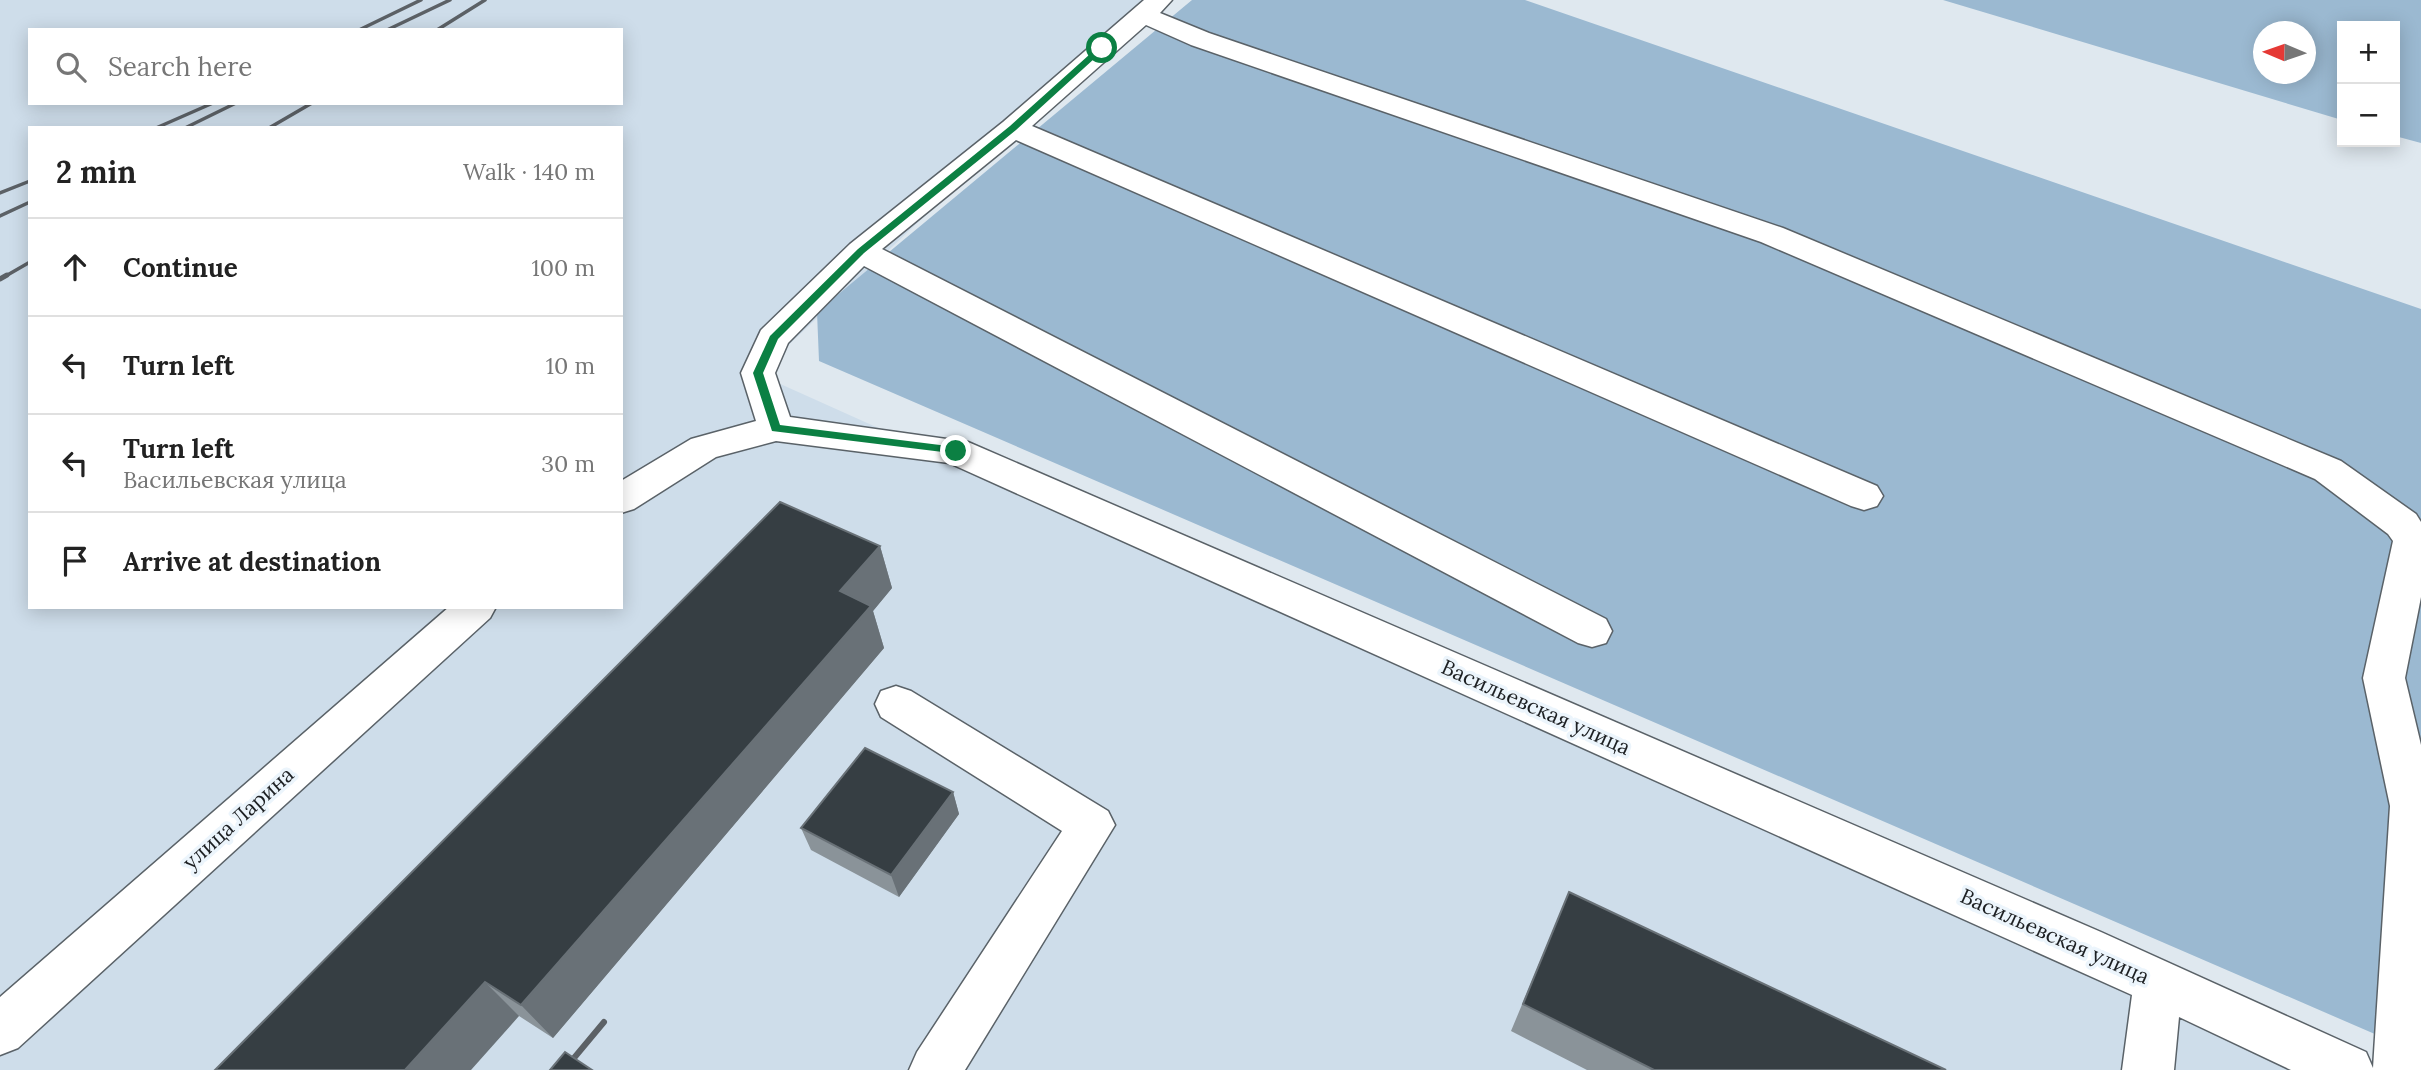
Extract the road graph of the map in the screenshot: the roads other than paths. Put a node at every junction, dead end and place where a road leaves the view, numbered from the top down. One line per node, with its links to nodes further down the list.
1 (1150, 7): 2 (street); 15 (street)
2 (1013, 128): 3 (street); 5 (street)
3 (861, 251): 4 (street); 8 (street)
4 (776, 428): 6 (street, Васильевская улица); 10 (street, Васильевская улица)
5 (1864, 496)
6 (623, 498)
7 (474, 609): 11 (street, улица Ларина)
8 (1592, 631)
9 (896, 704): 12 (street)
10 (2158, 982): 13 (street); 14 (street, Васильевская улица)
11 (0, 1030)
12 (935, 1070)
13 (2148, 1070)
14 (2348, 1070)
15 (2399, 1070)

